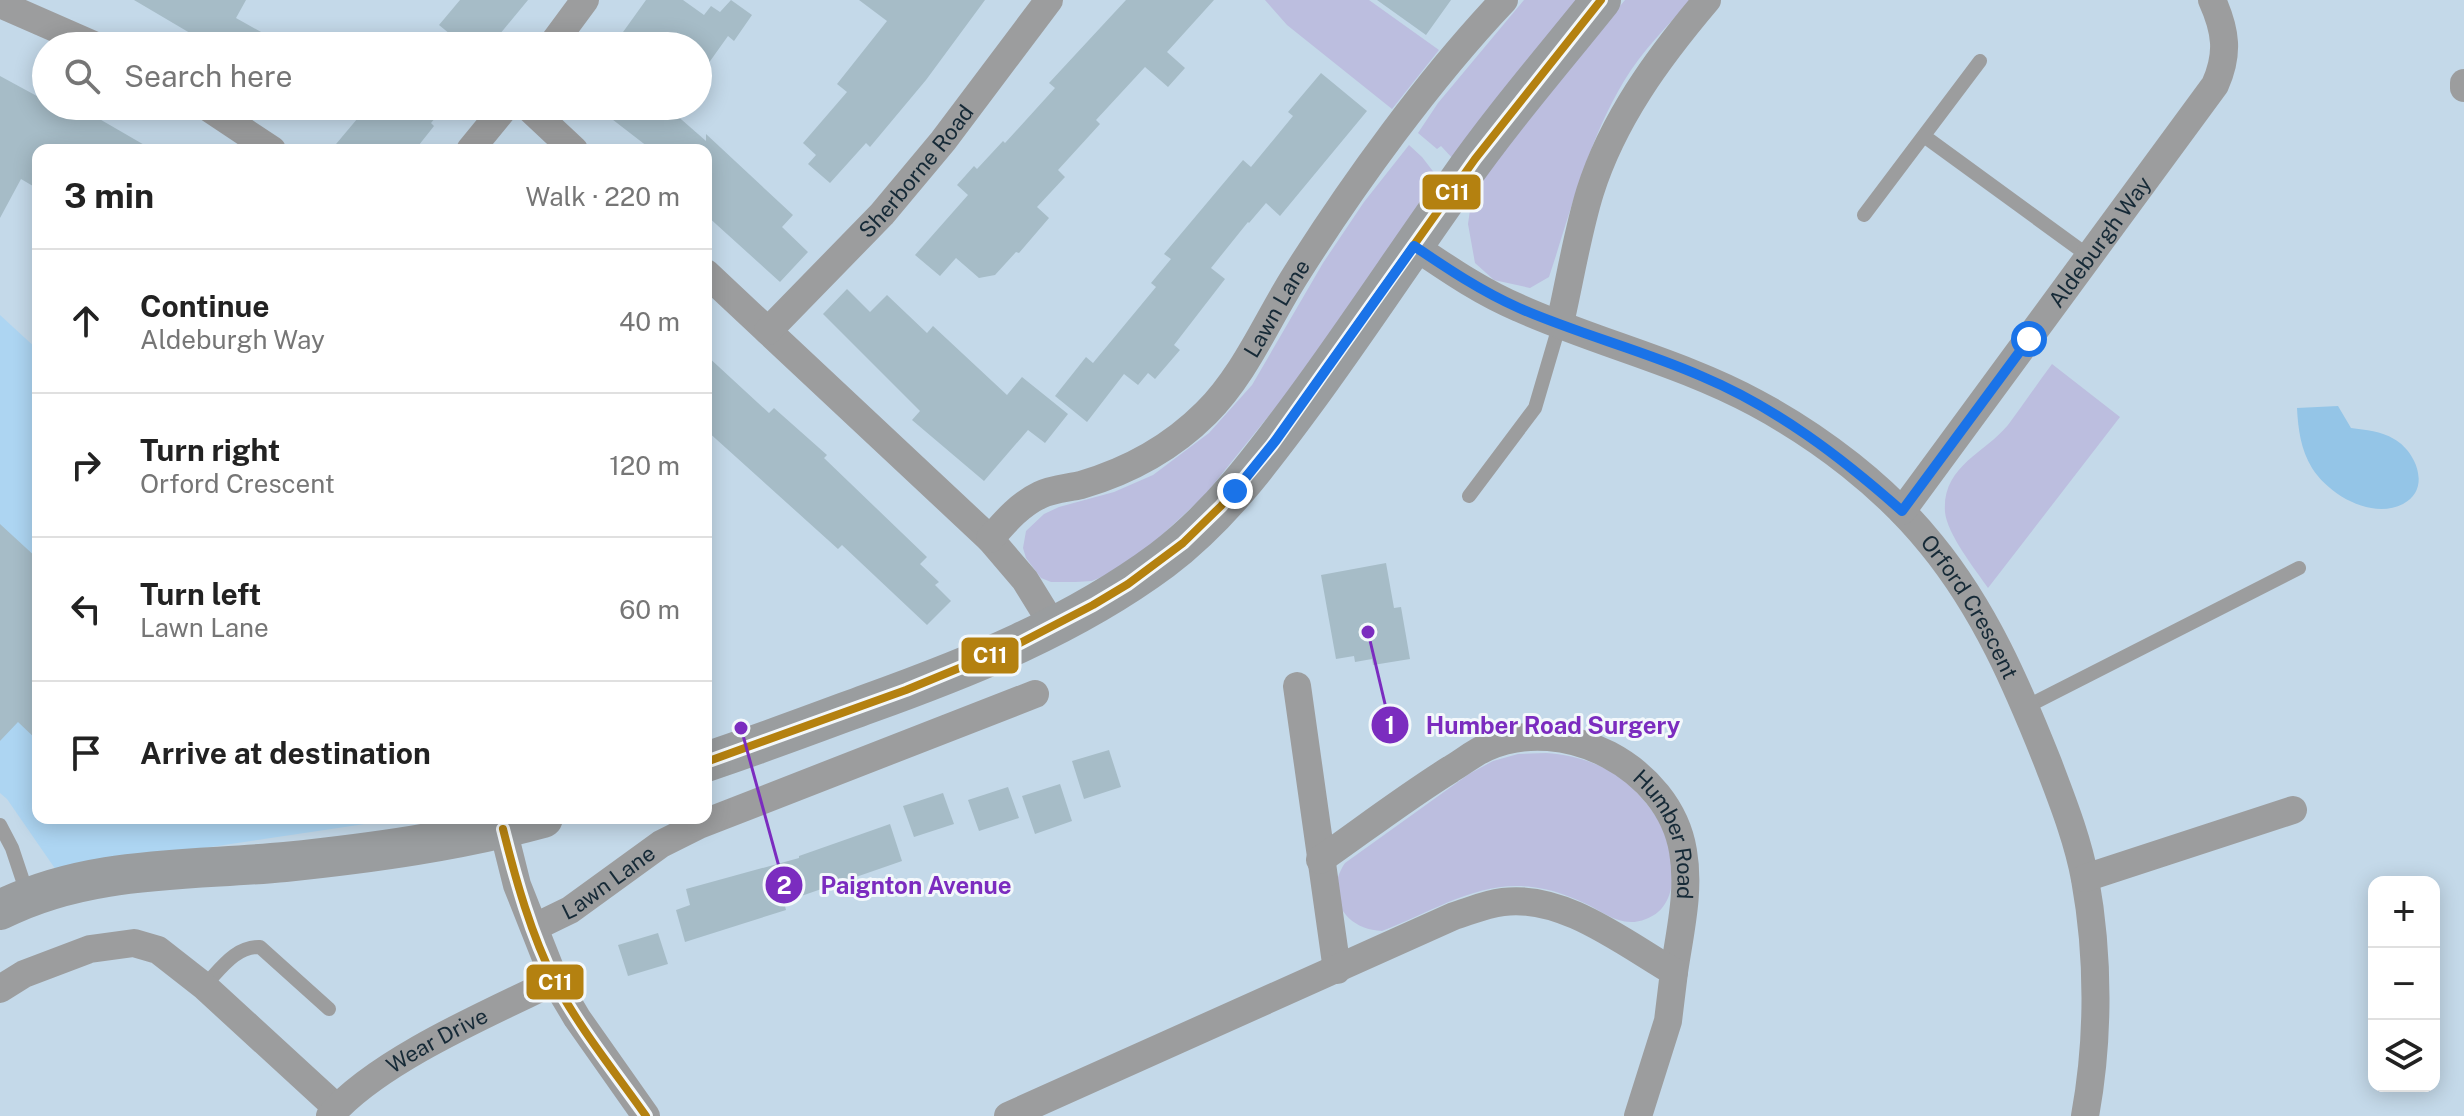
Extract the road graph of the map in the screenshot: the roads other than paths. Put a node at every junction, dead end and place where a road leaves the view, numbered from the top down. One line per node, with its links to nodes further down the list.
1 (585, 0): 9 (street)
2 (1049, 0): 23 (street, Sherborne Road)
3 (1504, 0): 26 (street, Lawn Lane)
4 (1601, 0): 19 (street)
5 (1707, 0): 22 (street)
6 (2212, 0): 20 (street, Aldeburgh Way)
7 (0, 4): 8 (street)
8 (64, 32)
9 (561, 32)
10 (1980, 61): 14 (lane)
11 (227, 120): 15 (street)
12 (495, 120): 16 (street)
13 (542, 120): 17 (street)
14 (1924, 136): 18 (lane); 20 (lane)
15 (263, 144)
16 (475, 144)
17 (568, 144)
18 (1864, 215)
19 (1414, 246): 22 (street, Orford Crescent); 28 (street)
20 (2090, 257): 25 (street, Aldeburgh Way)
21 (712, 279): 23 (street)
22 (1560, 323): 24 (lane); 25 (street, Orford Crescent)
23 (768, 331): 26 (street)
24 (1469, 496)
25 (1902, 511): 31 (street, Orford Crescent)
26 (990, 539): 28 (street)
27 (2299, 568): 31 (lane)
28 (1054, 627): 32 (street)
29 (1297, 686): 39 (street)
30 (1035, 694): 34 (street, Lawn Lane)
31 (2026, 707): 40 (street, Orford Crescent)
32 (712, 760)
33 (2293, 810): 40 (street)
34 (712, 820)
35 (521, 824): 38 (street)
36 (702, 824): 42 (street, Lawn Lane)
37 (0, 825): 41 (lane)
38 (503, 829): 41 (street); 42 (street)
39 (1320, 860): 43 (street); 44 (street, Humber Road)
40 (2085, 878): 53 (street, Orford Crescent)
41 (14, 903)
42 (535, 927): 45 (street)
43 (1337, 970): 44 (street); 51 (street)
44 (1674, 972): 52 (street, Humber Road)
45 (555, 981): 49 (street, Wear Drive); 50 (street)
46 (204, 986): 47 (street); 48 (lane); 49 (street)
47 (0, 989)
48 (329, 1009)
49 (333, 1112)
50 (646, 1116)
51 (1008, 1116)
52 (1638, 1116)
53 (2085, 1116)

